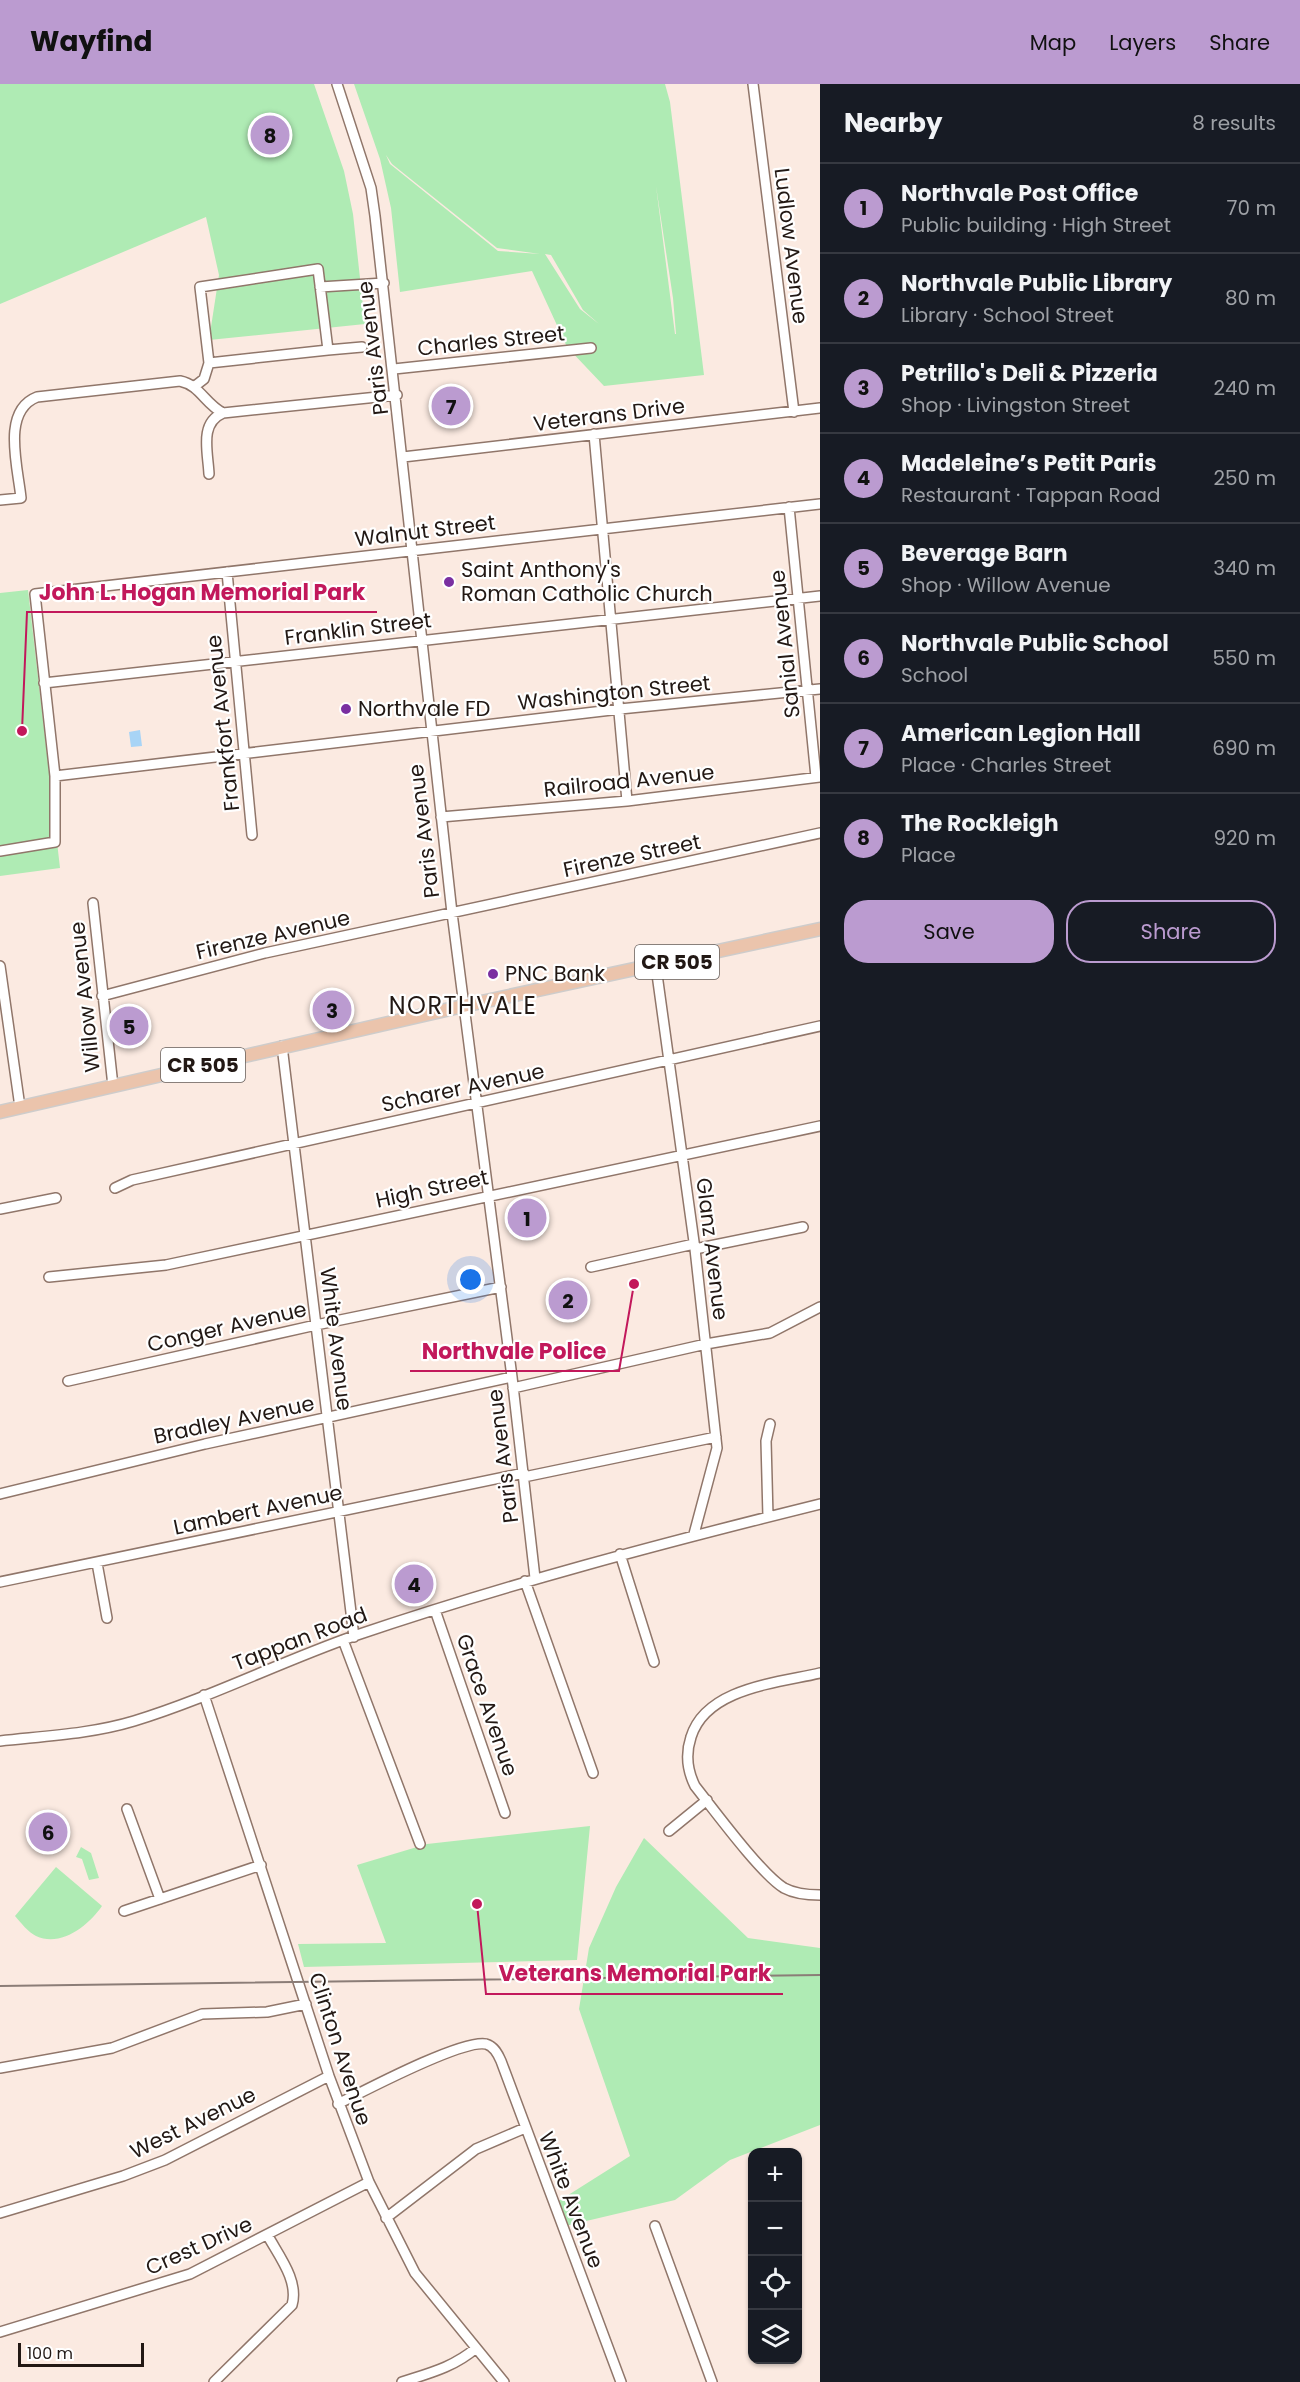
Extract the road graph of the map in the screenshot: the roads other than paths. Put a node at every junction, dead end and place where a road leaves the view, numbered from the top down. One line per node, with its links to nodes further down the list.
1 (337, 84): 3 (street, Paris Avenue)
2 (753, 84): 13 (street, Ludlow Avenue)
3 (384, 283): 4 (street); 9 (street, Paris Avenue)
4 (320, 287): 7 (street); 8 (street)
5 (362, 346): 7 (street)
6 (591, 348): 9 (street, Charles Street)
7 (328, 350): 8 (street)
8 (209, 363): 10 (street)
9 (394, 369): 11 (street, Paris Avenue)
10 (195, 386): 14 (street); 18 (street)
11 (397, 395): 14 (street); 16 (street, Paris Avenue)
12 (820, 408): 13 (street, Veterans Drive)
13 (794, 412): 15 (street, Veterans Drive)
14 (223, 413): 17 (street)
15 (594, 434): 16 (street, Veterans Drive); 21 (street)
16 (403, 458): 22 (street, Paris Avenue)
17 (209, 474)
18 (0, 500)
19 (820, 504): 20 (street, Walnut Street)
20 (789, 507): 21 (street, Walnut Street); 25 (street, Sanial Avenue)
21 (603, 527): 22 (street, Walnut Street); 26 (street)
22 (413, 551): 23 (street, Walnut Street); 27 (street, Paris Avenue)
23 (227, 572): 28 (street, Frankfort Avenue); 29 (street, Walnut Street)
24 (820, 596): 25 (street, Franklin Street)
25 (798, 599): 26 (street, Franklin Street); 31 (street, Sanial Avenue)
26 (611, 618): 27 (street, Franklin Street); 32 (street)
27 (422, 639): 28 (street, Franklin Street); 33 (street, Paris Avenue)
28 (234, 662): 29 (street, Franklin Street); 34 (street, Frankfort Avenue)
29 (44, 683): 35 (street)
30 (820, 689): 31 (street, Washington Street)
31 (808, 691): 32 (street, Washington Street); 36 (street, Sanial Avenue)
32 (620, 710): 33 (street, Washington Street); 37 (street)
33 (431, 732): 34 (street, Washington Street); 38 (street, Paris Avenue)
34 (243, 754): 35 (street, Washington Street); 40 (street, Frankfort Avenue)
35 (55, 776): 41 (street)
36 (818, 777): 37 (street, Railroad Avenue)
37 (627, 801): 38 (street, Railroad Avenue)
38 (441, 817): 43 (street, Paris Avenue)
39 (820, 833): 43 (street, Firenze Street)
40 (252, 835)
41 (0, 851)
42 (93, 903): 47 (street, Willow Avenue)
43 (452, 913): 47 (street, Firenze Avenue); 48 (street, Paris Avenue)
44 (820, 929): 46 (main road, CR 505)
45 (0, 966): 54 (street)
46 (656, 967): 48 (main road, CR 505); 51 (street, Glanz Avenue)
47 (102, 996): 52 (street, Willow Avenue)
48 (464, 1006): 50 (main road, CR 505); 53 (street, Paris Avenue)
49 (820, 1026): 51 (street, Scharer Avenue)
50 (282, 1046): 52 (main road, CR 505); 57 (street, White Avenue)
51 (669, 1061): 53 (street, Scharer Avenue); 58 (street, Glanz Avenue)
52 (113, 1086): 54 (main road, CR 505)
53 (477, 1104): 57 (street, Scharer Avenue); 60 (street, Paris Avenue)
54 (20, 1107): 55 (main road, CR 505)
55 (0, 1112)
56 (820, 1126): 58 (street, High Street)
57 (292, 1144): 59 (street, Scharer Avenue); 64 (street, White Avenue)
58 (682, 1154): 60 (street, High Street); 65 (street, Glanz Avenue)
59 (115, 1188)
60 (488, 1195): 64 (street, High Street); 68 (street, Paris Avenue)
61 (56, 1198): 62 (street)
62 (0, 1209)
63 (803, 1227): 65 (street)
64 (305, 1235): 67 (street, High Street); 70 (street, White Avenue)
65 (694, 1247): 66 (street); 71 (street, Glanz Avenue)
66 (591, 1268)
67 (49, 1277)
68 (501, 1287): 70 (street, Conger Avenue); 73 (street, Paris Avenue)
69 (820, 1307): 71 (street, Bradley Avenue)
70 (316, 1325): 72 (street, Conger Avenue); 74 (street, White Avenue)
71 (706, 1344): 73 (street, Bradley Avenue); 76 (street, Glanz Avenue)
72 (68, 1381)
73 (513, 1383): 74 (street, Bradley Avenue); 77 (street, Paris Avenue)
74 (328, 1418): 78 (street, Bradley Avenue); 80 (street, White Avenue)
75 (770, 1424): 81 (street)
76 (716, 1437): 77 (street, Lambert Avenue); 82 (street, Glanz Avenue)
77 (524, 1475): 80 (street, Lambert Avenue); 85 (street, Paris Avenue)
78 (0, 1494)
79 (820, 1504): 81 (street, Tappan Road)
80 (338, 1510): 84 (street, Lambert Avenue); 89 (street, White Avenue)
81 (768, 1517): 82 (street, Tappan Road)
82 (694, 1534): 83 (street, Tappan Road)
83 (620, 1554): 85 (street, Tappan Road); 91 (street)
84 (97, 1563): 86 (street, Lambert Avenue); 88 (street)
85 (530, 1580): 87 (street, Tappan Road); 95 (street, Paris Avenue)
86 (0, 1582)
87 (435, 1610): 89 (street, Tappan Road); 98 (street, Grace Avenue)
88 (107, 1618)
89 (354, 1636): 90 (street, Tappan Road)
90 (343, 1640): 93 (street, Tappan Road); 100 (street)
91 (654, 1662)
92 (820, 1673): 96 (street)
93 (204, 1695): 94 (street, Tappan Road); 101 (street, Clinton Avenue)
94 (0, 1741)
95 (593, 1773)
96 (707, 1800): 99 (street); 102 (street)
97 (127, 1809): 103 (street)
98 (505, 1813)
99 (669, 1832)
100 (420, 1844)
101 (261, 1865): 103 (street); 105 (street, Clinton Avenue)
102 (820, 1895)
103 (160, 1899): 104 (street)
104 (124, 1911)
105 (306, 2004): 106 (street); 107 (street, Clinton Avenue)
106 (0, 2067)
107 (329, 2076): 108 (street, Clinton Avenue); 111 (street, West Avenue)
108 (338, 2104): 109 (street, White Avenue); 110 (street, Clinton Avenue)
109 (525, 2128): 112 (street); 120 (street, White Avenue)
110 (369, 2182): 112 (street, Clinton Avenue); 114 (street, Crest Drive)
111 (0, 2213)
112 (386, 2218): 116 (street, Clinton Avenue)
113 (655, 2226): 121 (street)
114 (268, 2236): 115 (street, Crest Drive); 117 (street)
115 (0, 2332)
116 (476, 2348): 118 (street); 119 (street, Clinton Avenue)
117 (214, 2382)
118 (402, 2382)
119 (504, 2382)
120 (621, 2382)
121 (712, 2382)

